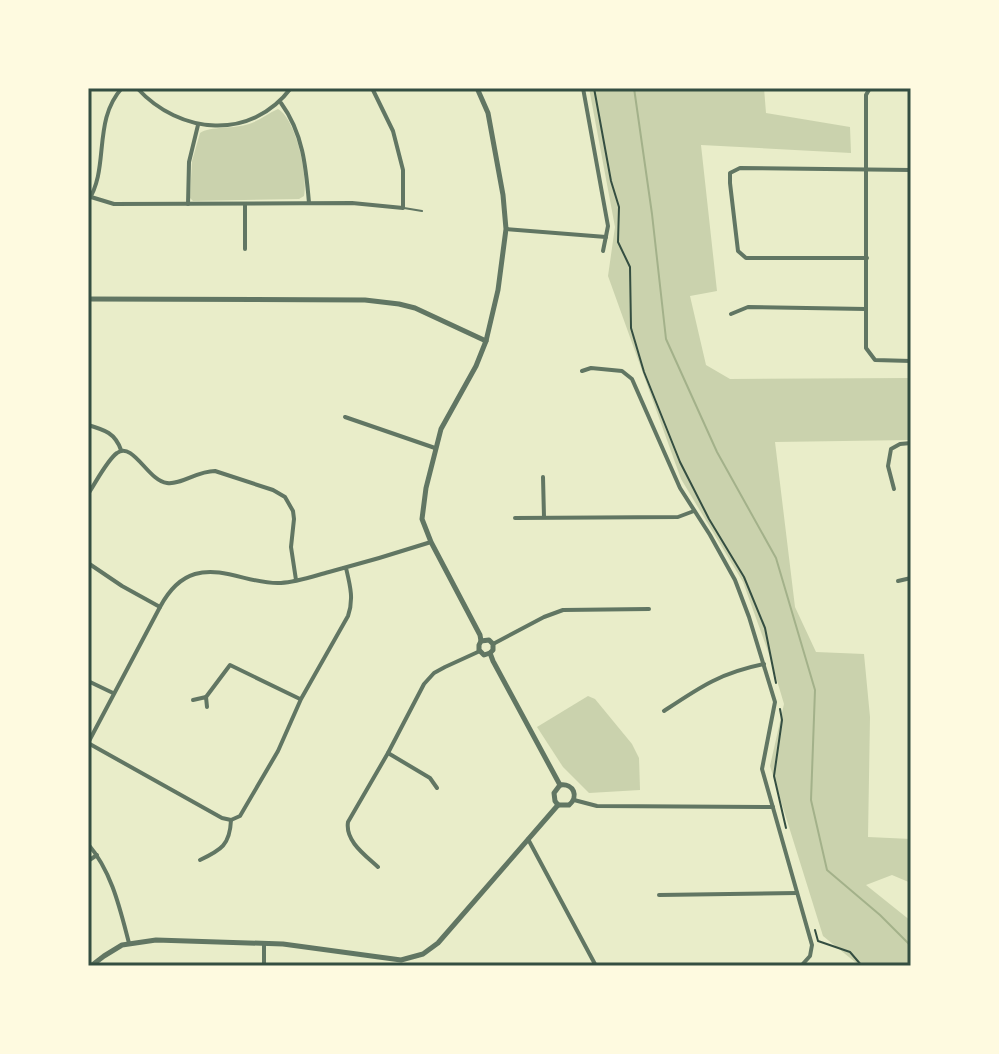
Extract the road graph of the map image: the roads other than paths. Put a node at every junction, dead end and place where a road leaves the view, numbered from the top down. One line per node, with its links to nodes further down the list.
1 (122, 88): 12 (street)
2 (137, 88): 9 (street)
3 (291, 88): 8 (street)
4 (372, 88): 16 (street)
5 (477, 88): 18 (street)
6 (583, 88): 19 (street)
7 (870, 88): 10 (street)
8 (280, 102): 9 (street); 13 (street)
9 (198, 125): 14 (street)
10 (865, 170): 11 (street); 22 (street); 22 (street)
11 (911, 170)
12 (90, 199): 14 (street)
13 (309, 203): 15 (street); 16 (street)
14 (188, 204): 15 (street)
15 (245, 204): 20 (street)
16 (403, 208): 17 (lane)
17 (422, 211)
18 (506, 229): 19 (street); 26 (street)
19 (606, 237): 21 (street)
20 (245, 249)
21 (603, 251)
22 (867, 258): 24 (street)
23 (88, 299): 26 (street)
24 (866, 309): 25 (street); 27 (street)
25 (731, 314)
26 (486, 341): 32 (street)
27 (911, 361)
28 (582, 371): 37 (street)
29 (345, 417): 32 (street)
30 (88, 425): 33 (street)
31 (911, 443): 35 (street)
32 (435, 448): 40 (street)
33 (121, 450): 36 (street); 44 (street)
34 (543, 477): 38 (street)
35 (894, 489)
36 (88, 494)
37 (694, 511): 38 (street); 52 (street)
38 (544, 517): 39 (street)
39 (515, 518)
40 (431, 542): 42 (street); 48 (street)
41 (88, 563): 46 (street)
42 (346, 568): 44 (street); 56 (street)
43 (911, 578): 45 (street)
44 (296, 581): 46 (street)
45 (898, 581)
46 (160, 607): 54 (street)
47 (649, 609): 49 (street)
48 (481, 641): 49 (street); 50 (street)
49 (493, 644): 51 (street)
50 (480, 651): 51 (street); 61 (street)
51 (490, 653): 62 (street)
52 (764, 664): 59 (street); 66 (street)
53 (88, 681): 54 (street)
54 (113, 693): 60 (street)
55 (206, 697): 56 (street); 57 (street); 58 (street)
56 (301, 699): 67 (street)
57 (193, 700)
58 (207, 707)
59 (664, 711)
60 (88, 743): 67 (street)
61 (388, 753): 63 (street); 73 (street)
62 (560, 785): 64 (street); 65 (street)
63 (437, 788)
64 (574, 800): 65 (street); 66 (street)
65 (558, 805): 68 (street)
66 (773, 807): 74 (street)
67 (231, 820): 71 (street)
68 (528, 839): 77 (street); 80 (street)
69 (88, 844): 70 (street)
70 (97, 855): 72 (street); 76 (street)
71 (200, 860)
72 (88, 861)
73 (378, 867)
74 (797, 893): 75 (street); 81 (street)
75 (659, 895)
76 (129, 943): 77 (street); 78 (street)
77 (264, 943): 79 (street)
78 (91, 966)
79 (264, 966)
80 (596, 966)
81 (801, 966)

